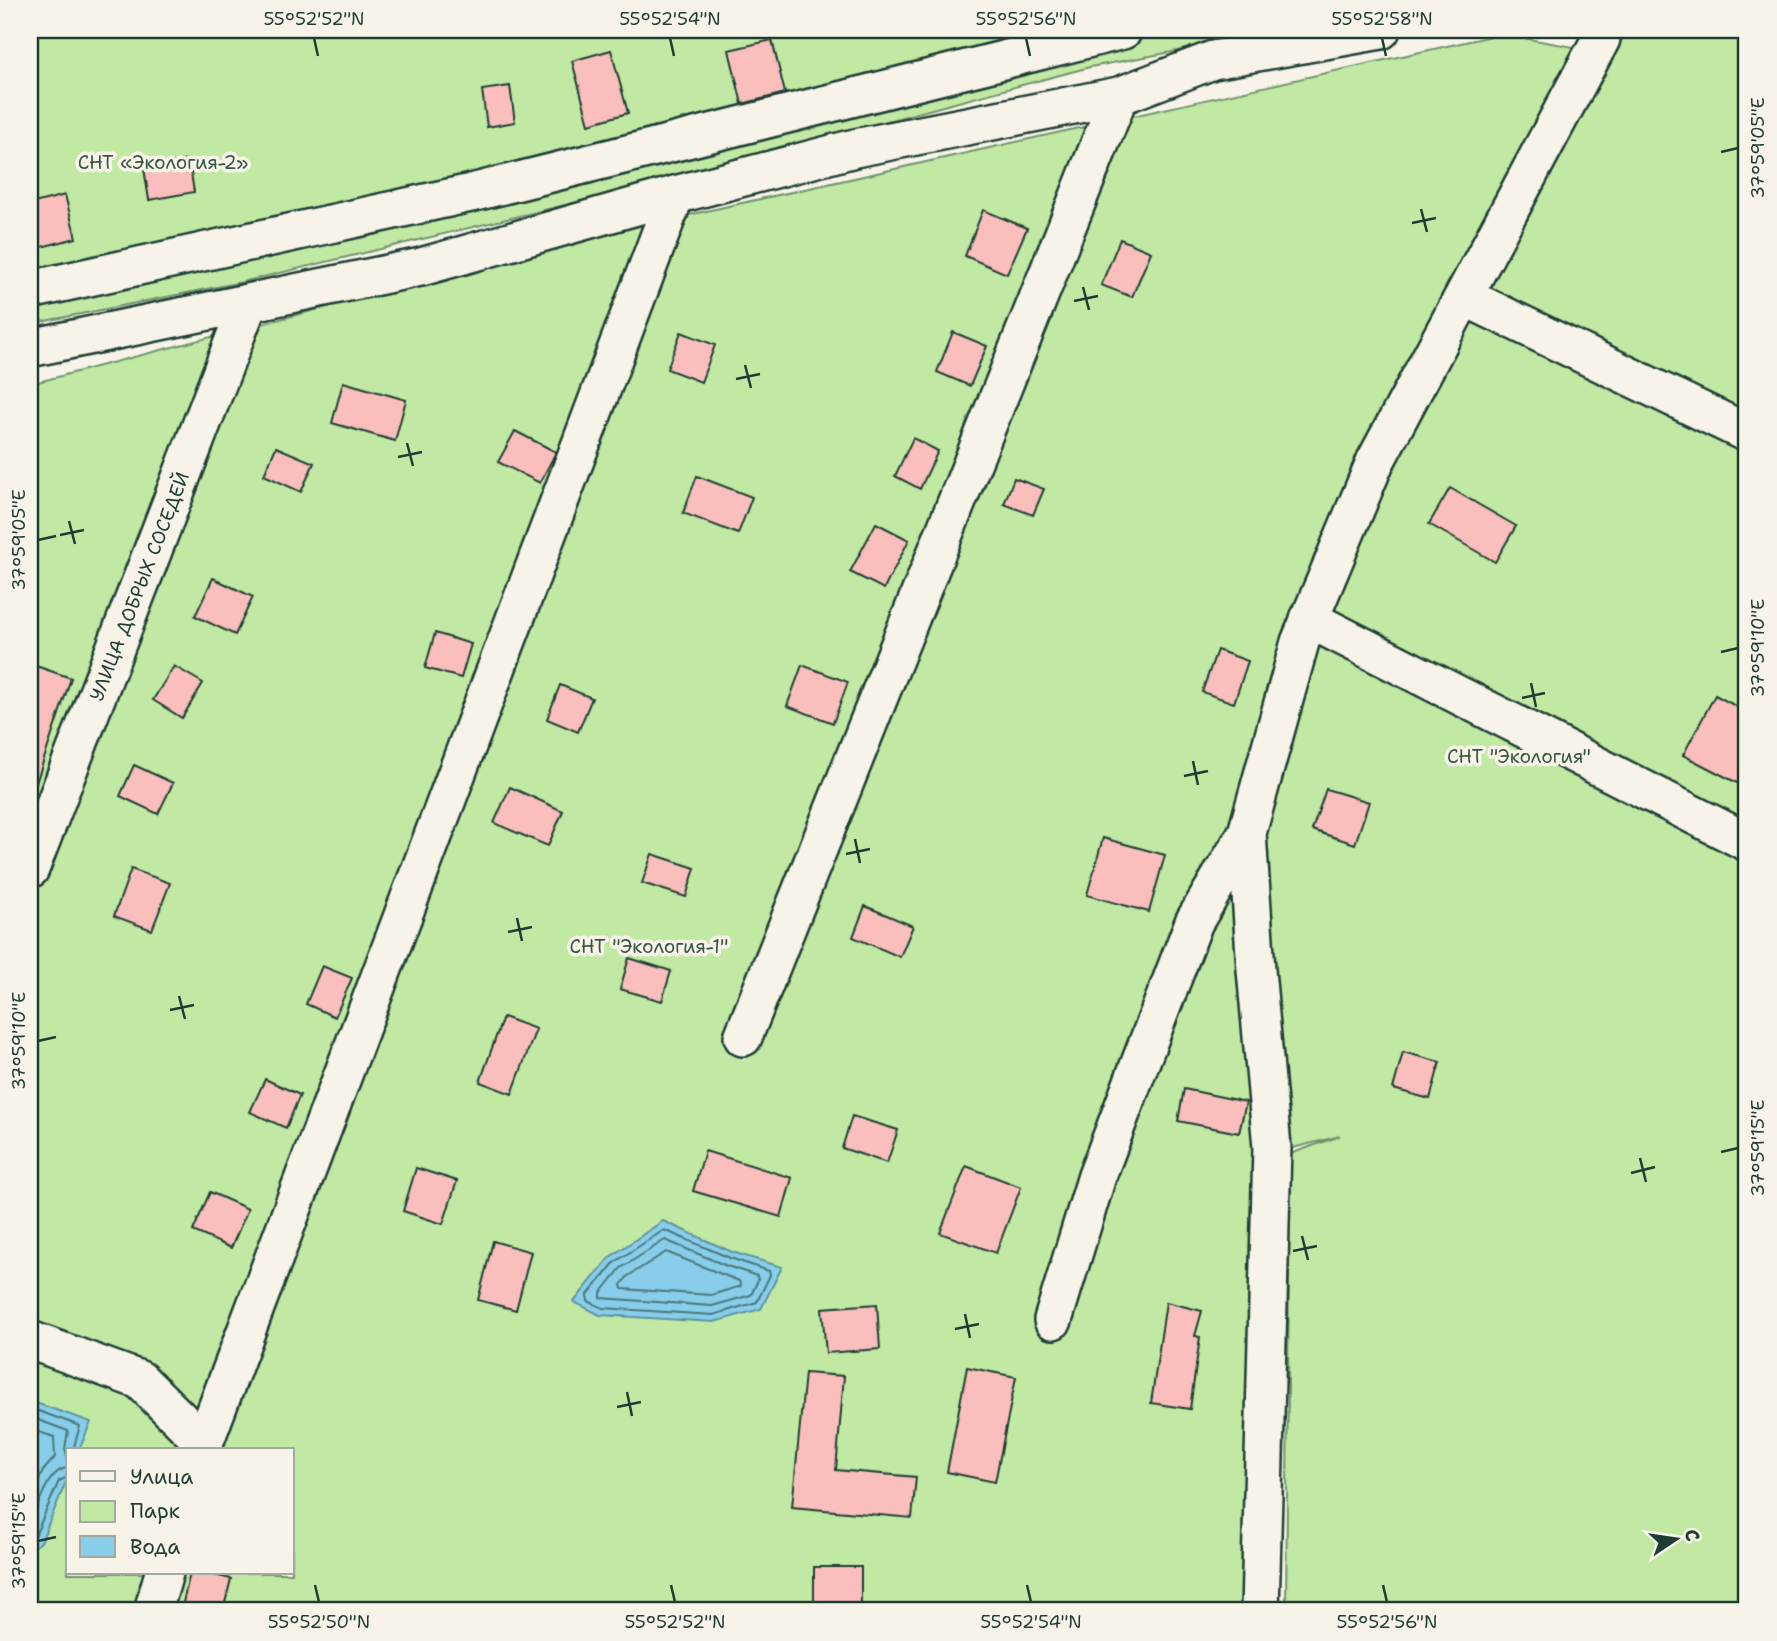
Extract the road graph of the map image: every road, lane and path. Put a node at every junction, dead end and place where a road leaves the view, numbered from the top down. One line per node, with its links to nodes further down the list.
1 (1123, 30): 6 (street)
2 (1381, 30): 4 (street)
3 (1593, 33): 7 (street)
4 (1119, 96): 5 (street); 15 (street)
5 (675, 195): 8 (street); 18 (street)
6 (30, 290)
7 (1465, 297): 10 (street); 11 (street)
8 (248, 304): 9 (street); 14 (street, УЛИЦА ДОБРЫХ СОСЕДЕЙ)
9 (30, 348)
10 (1747, 433)
11 (1309, 619): 12 (street); 13 (street)
12 (1247, 833): 16 (street); 21 (street)
13 (1747, 842)
14 (30, 869)
15 (743, 1037)
16 (1053, 1320)
17 (30, 1340): 18 (street)
18 (203, 1446)
19 (164, 1574): 20 (street)
20 (153, 1611)
21 (1260, 1611)

